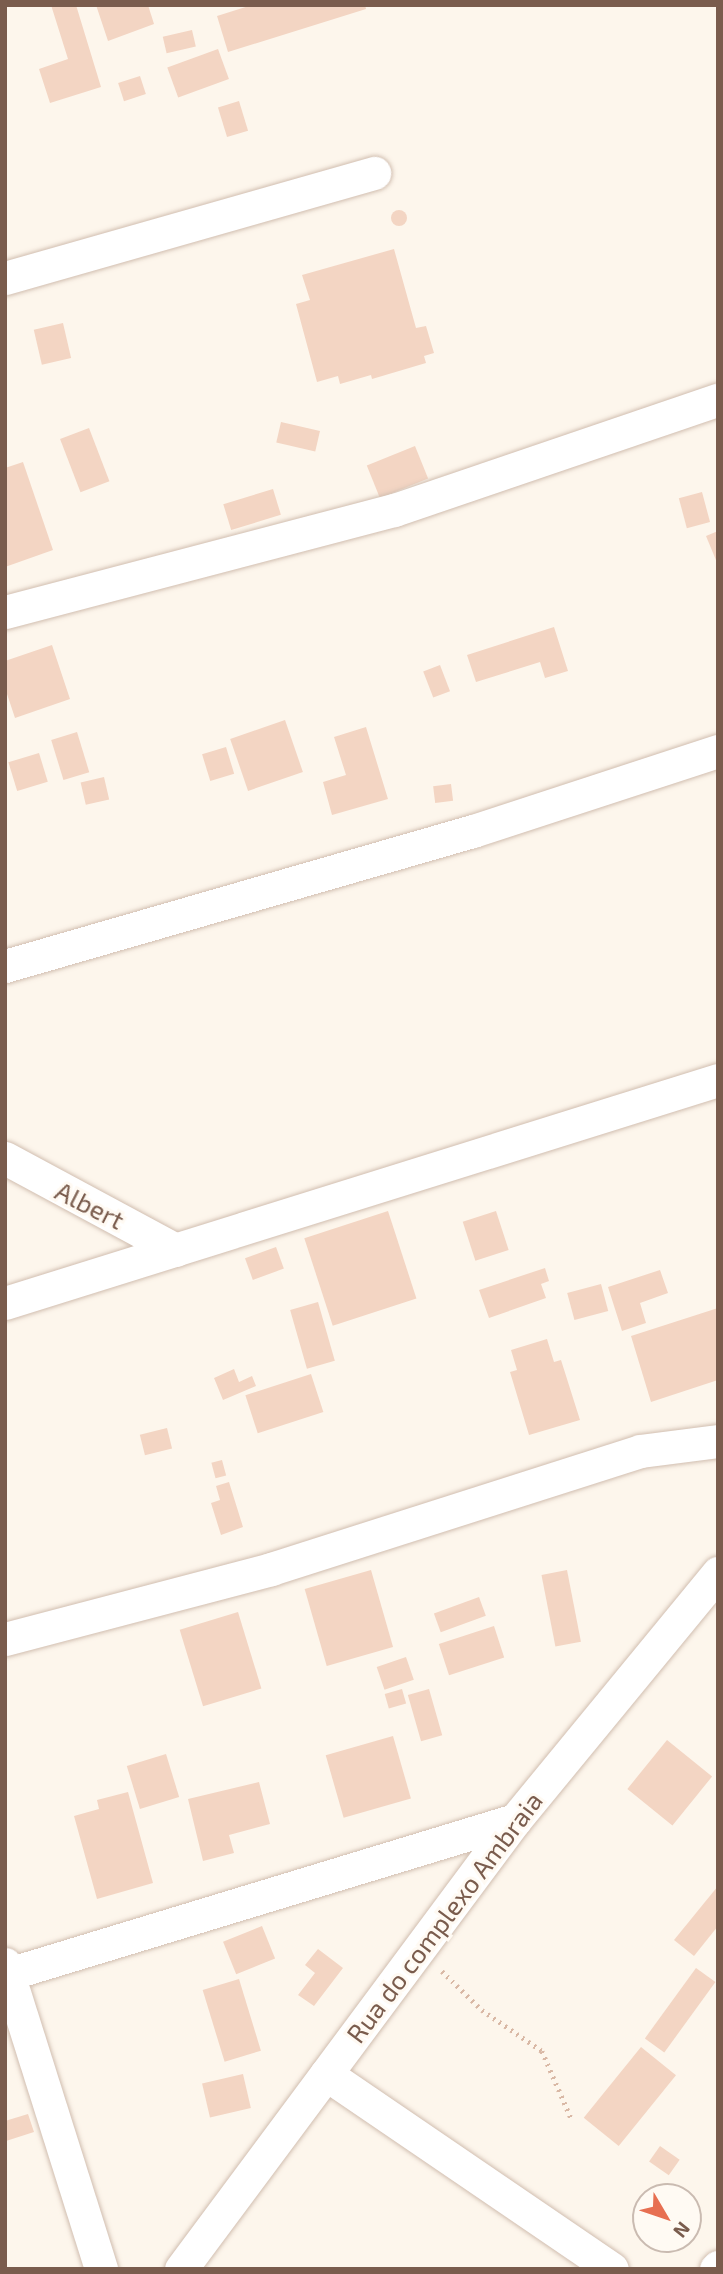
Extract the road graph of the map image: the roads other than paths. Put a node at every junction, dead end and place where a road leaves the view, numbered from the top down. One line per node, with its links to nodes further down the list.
1 (374, 173): 2 (street)
2 (5, 278)
3 (718, 400): 4 (street)
4 (5, 612)
5 (718, 751): 6 (street)
6 (5, 966)
7 (718, 1080): 9 (street)
8 (5, 1158): 9 (street, Albert)
9 (176, 1250): 10 (street)
10 (5, 1303)
11 (718, 1441): 13 (street)
12 (718, 1573): 14 (street, Rua do complexo Ambraia)
13 (5, 1639)
14 (516, 1820): 15 (street); 16 (street, Rua do complexo Ambraia)
15 (6, 1971): 17 (street)
16 (326, 2074): 18 (street, Rua do complexo Ambraia); 19 (street)
17 (101, 2269)
18 (181, 2269)
19 (612, 2269)

